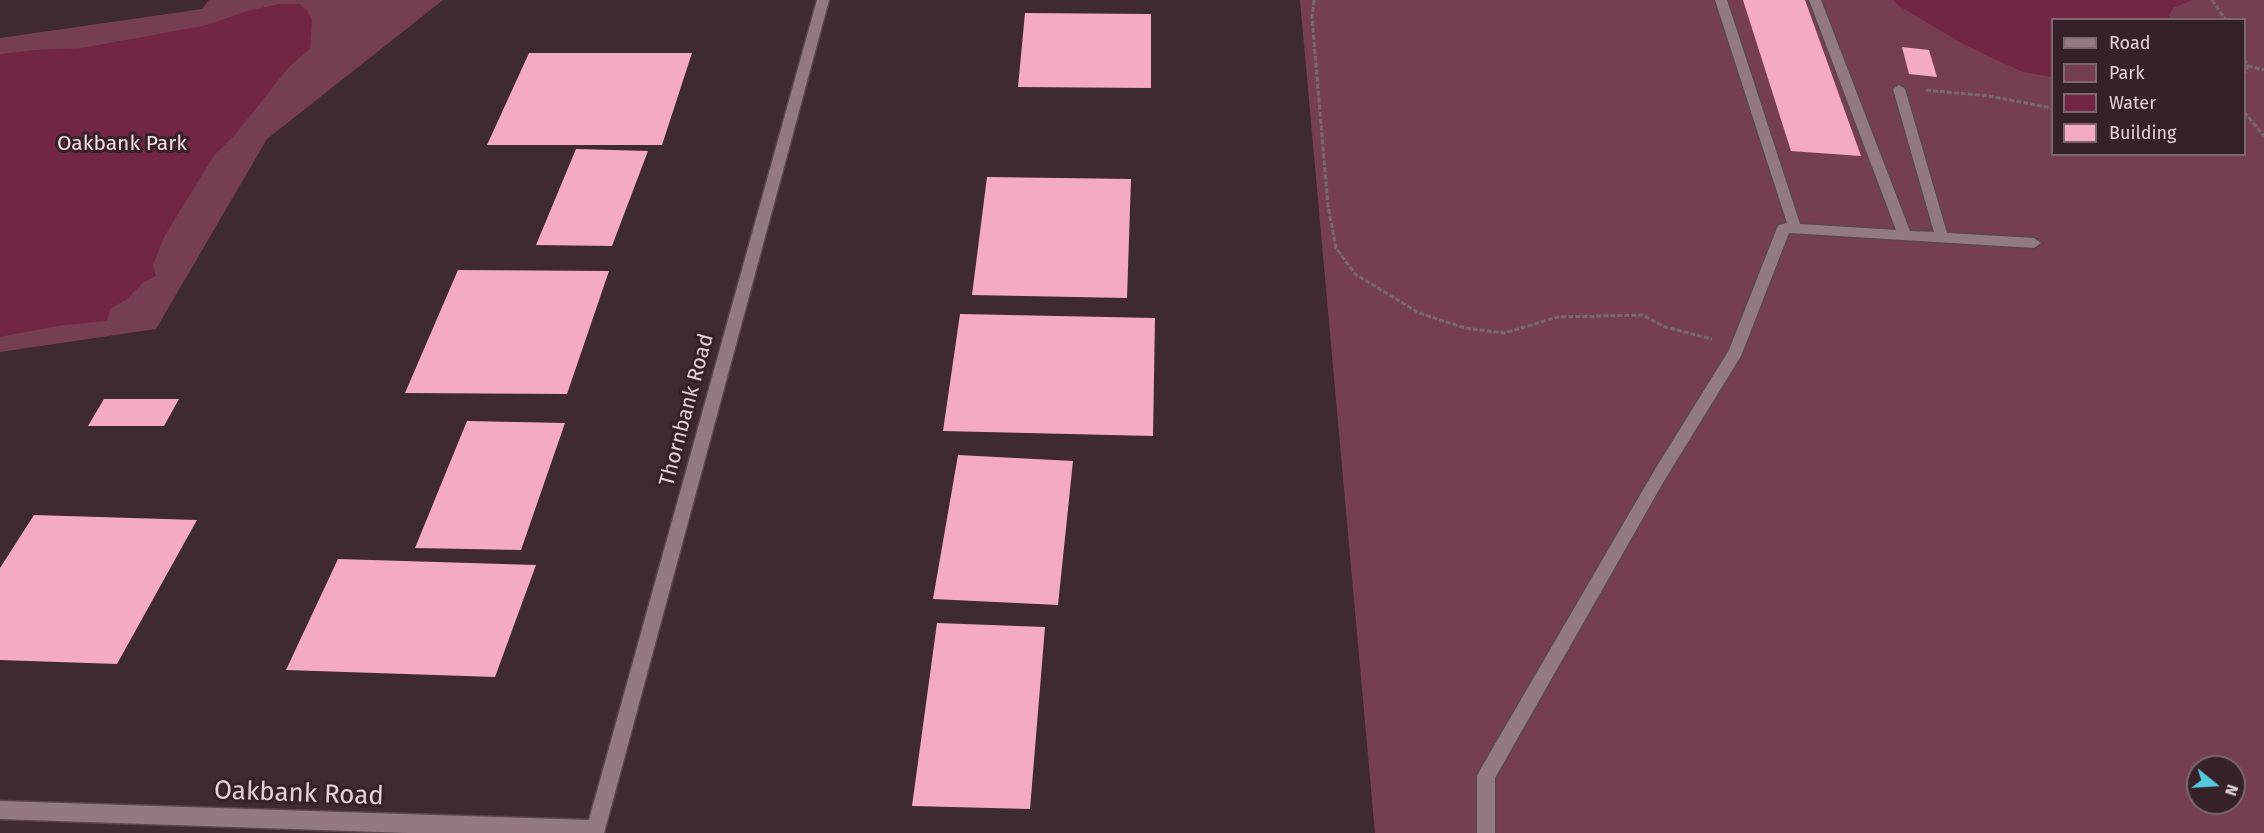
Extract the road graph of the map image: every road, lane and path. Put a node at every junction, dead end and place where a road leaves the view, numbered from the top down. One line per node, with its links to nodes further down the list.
1 (823, 0): 21 (street, Thornbank Road)
2 (1314, 0): 19 (path)
3 (1721, 0): 15 (street)
4 (1815, 0): 16 (street)
5 (2212, 0): 6 (path)
6 (2225, 18)
7 (2246, 62): 8 (path)
8 (2248, 66): 9 (path); 10 (path)
9 (2246, 70)
10 (2264, 70)
11 (1899, 89): 12 (path); 17 (street)
12 (2051, 108)
13 (2246, 114): 14 (path)
14 (2264, 136)
15 (1795, 228): 16 (street); 19 (street)
16 (1905, 235): 17 (street)
17 (1942, 238): 18 (street)
18 (2034, 243)
19 (1736, 352): 22 (street)
20 (0, 810): 21 (street, Oakbank Road)
21 (596, 832)
22 (1486, 833)

